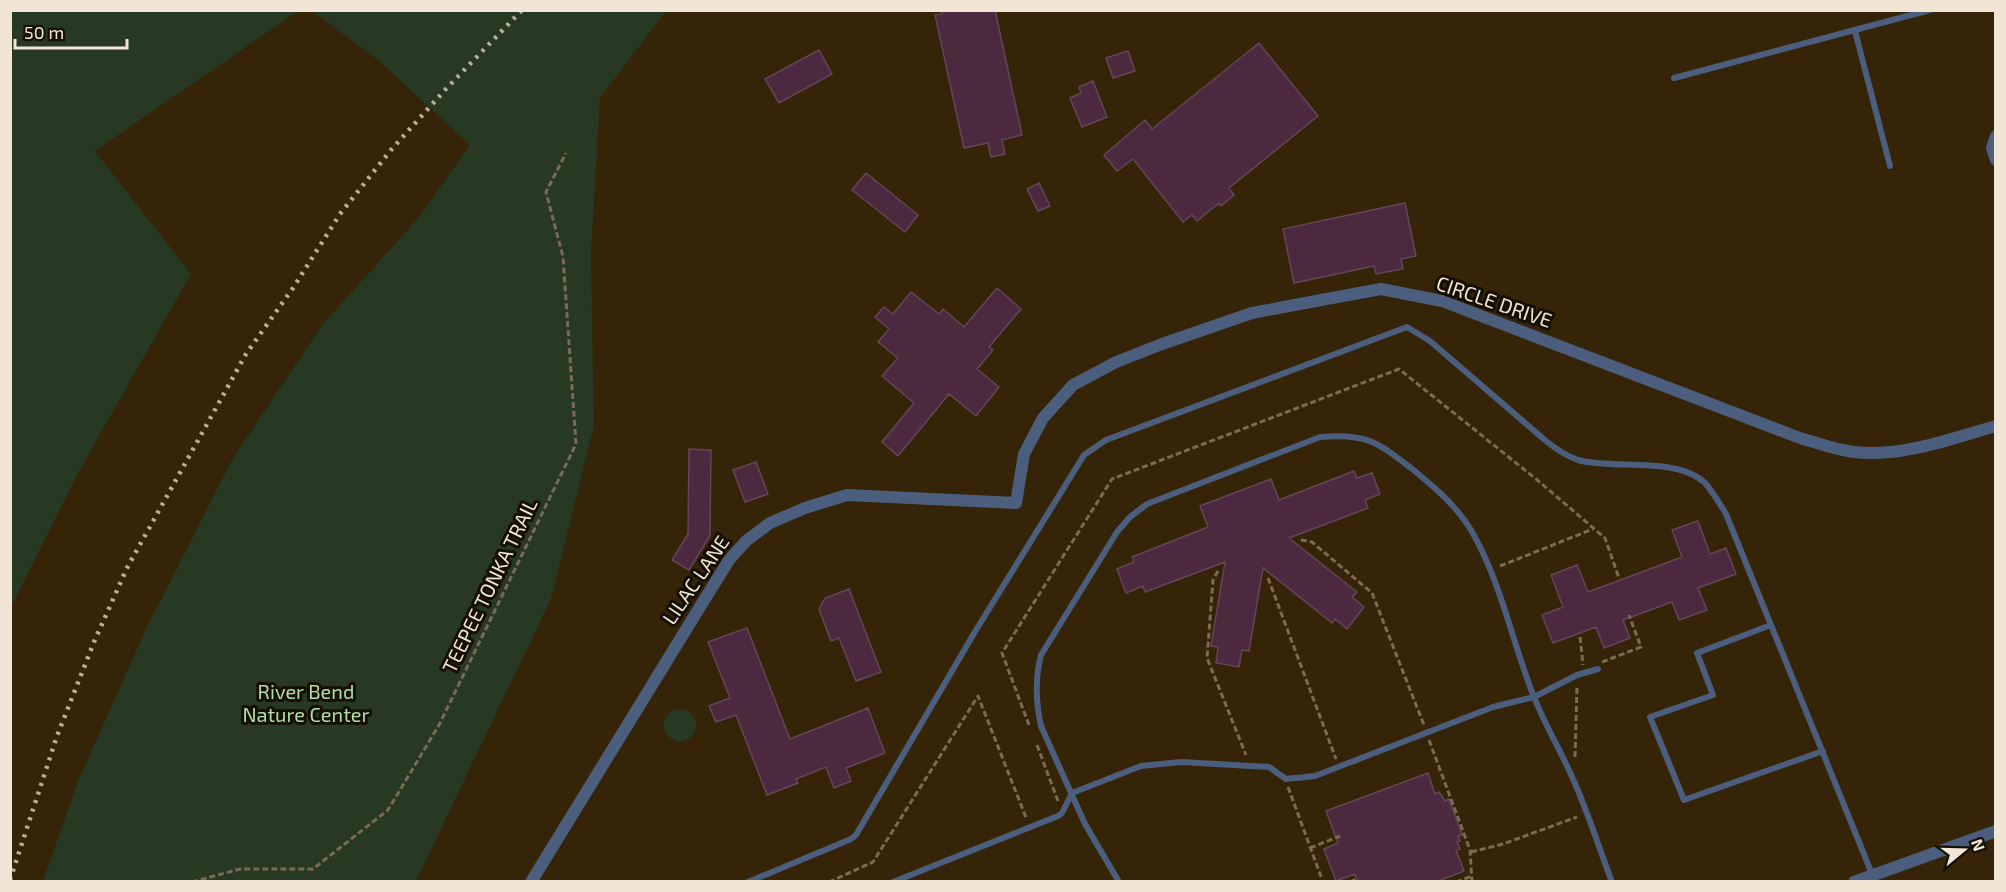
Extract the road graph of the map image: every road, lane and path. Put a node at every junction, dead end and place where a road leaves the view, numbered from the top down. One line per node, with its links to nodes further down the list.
1 (1930, 10): 2 (lane)
2 (1855, 31): 3 (lane); 7 (lane)
3 (1674, 78)
4 (1995, 136): 6 (street)
5 (566, 153): 42 (path, TEEPEE TONKA TRAIL)
6 (1995, 160)
7 (1890, 166)
8 (1995, 426): 9 (street, CIRCLE DRIVE)
9 (1016, 503): 43 (street, LILAC LANE)
10 (1593, 529): 12 (path); 15 (path); 23 (path)
11 (1301, 540): 24 (path)
12 (1490, 570): 22 (lane); 31 (lane)
13 (1218, 571): 28 (path)
14 (1268, 578): 29 (path)
15 (1619, 578)
16 (1629, 615): 19 (path)
17 (1771, 625): 26 (lane); 26 (lane); 44 (lane)
18 (1580, 637): 19 (path)
19 (1584, 669): 21 (path)
20 (1598, 669): 21 (lane)
21 (1577, 675): 22 (lane); 27 (path)
22 (1534, 697): 24 (lane); 33 (lane)
23 (1030, 728)
24 (1427, 732): 29 (lane); 38 (path)
25 (1034, 738): 32 (path)
26 (1823, 752): 40 (lane)
27 (1575, 757)
28 (1250, 766): 30 (lane); 31 (lane)
29 (1339, 767): 30 (lane)
30 (1286, 779): 37 (path)
31 (1072, 793): 32 (lane); 47 (lane)
32 (1062, 813): 34 (lane)
33 (1586, 813): 38 (path); 52 (lane)
34 (1030, 827): 45 (path); 46 (lane)
35 (1995, 831): 40 (street)
36 (1340, 836): 37 (path)
37 (1310, 848): 48 (path)
38 (1471, 852): 39 (path)
39 (1472, 876): 50 (path); 51 (path)
40 (1873, 878): 53 (street)
41 (1356, 879): 49 (path)
42 (192, 882)
43 (531, 882)
44 (748, 882)
45 (829, 882)
46 (893, 882)
47 (1119, 882)
48 (1323, 882)
49 (1350, 882)
50 (1456, 882)
51 (1472, 882)
52 (1612, 882)
53 (1854, 882)

